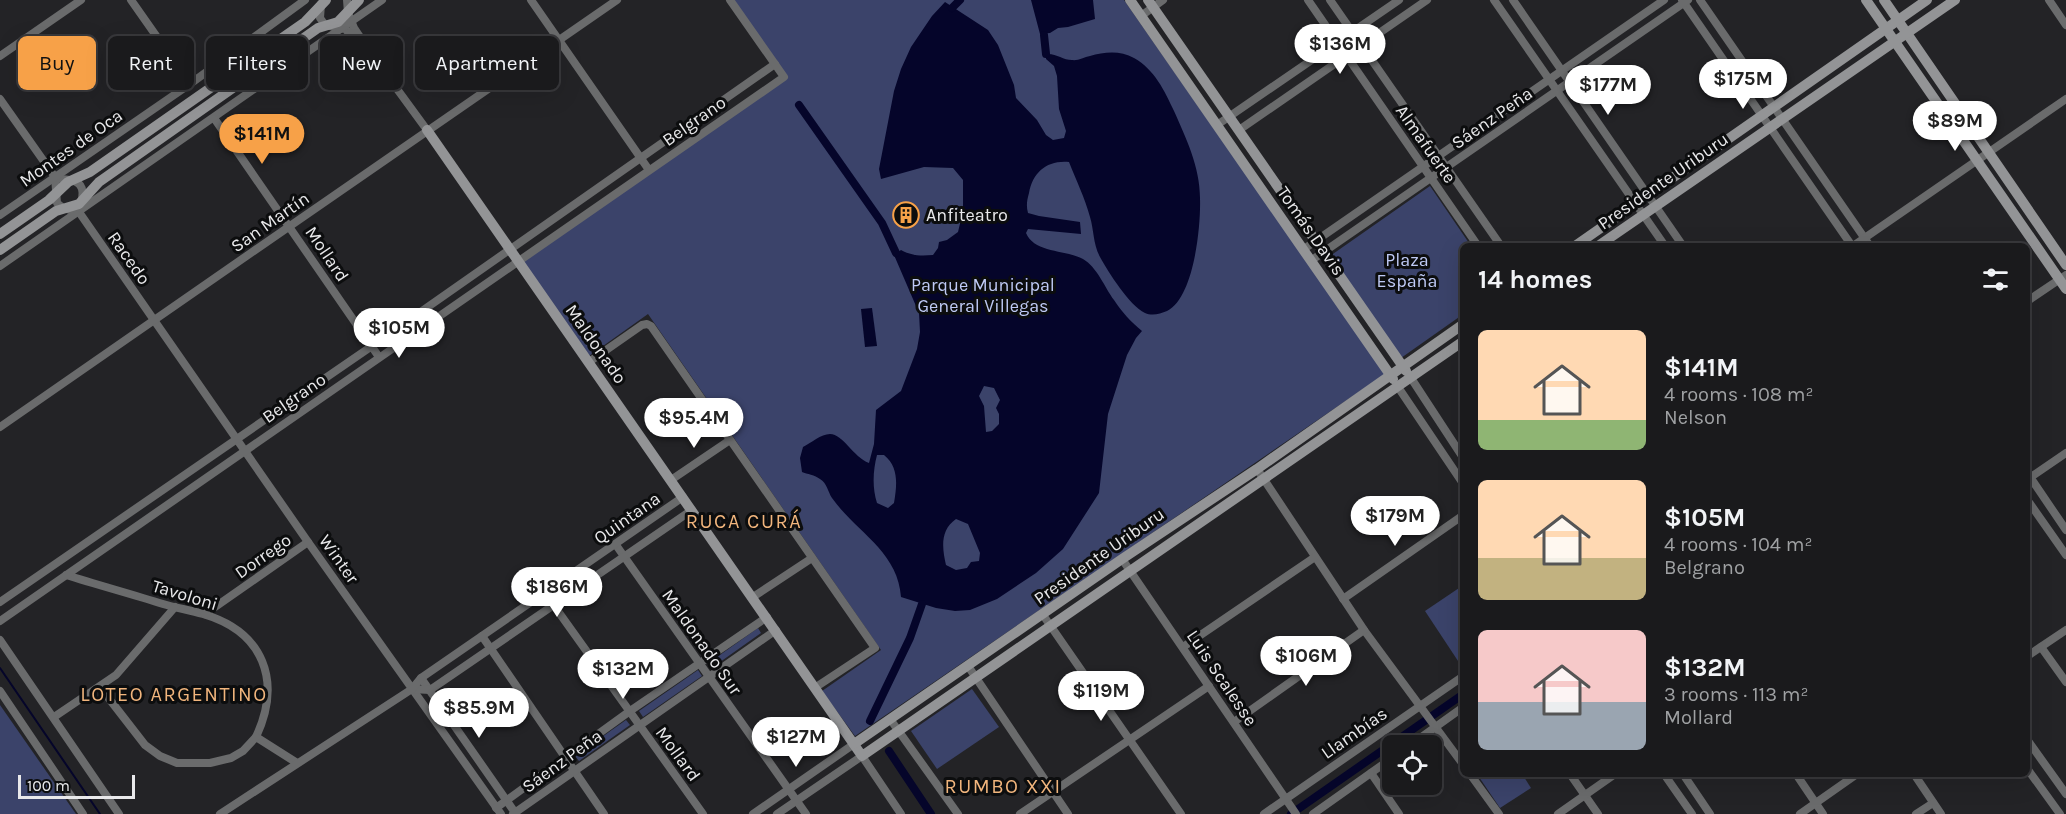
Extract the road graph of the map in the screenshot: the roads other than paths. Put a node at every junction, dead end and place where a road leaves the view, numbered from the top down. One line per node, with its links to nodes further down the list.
1 (81, 0): 46 (street)
2 (131, 0): 37 (street)
3 (305, 0): 51 (street, Montes de Oca)
4 (347, 0): 29 (street)
5 (359, 0): 29 (street)
6 (382, 0): 29 (street)
7 (531, 0): 40 (street)
8 (617, 0): 41 (street, San Martín)
9 (730, 0): 48 (street)
10 (1130, 0): 28 (street, Tomás Davis)
11 (1163, 0): 27 (street)
12 (1308, 0): 44 (street, Almafuerte)
13 (1330, 0): 35 (street, Almafuerte)
14 (1399, 0): 35 (street)
15 (1427, 0): 45 (street)
16 (1494, 0): 50 (street)
17 (1513, 0): 49 (street)
18 (1664, 0): 49 (street, Sáenz Peña)
19 (1700, 0): 59 (street)
20 (1866, 0): 34 (street)
21 (1884, 0): 30 (street)
22 (1928, 0): 30 (street, Presidente Uriburu)
23 (1955, 0): 36 (street, Presidente Uriburu)
24 (2049, 0): 32 (street)
25 (1685, 1): 52 (street, Sáenz Peña); 60 (street)
26 (322, 2): 31 (street); 77 (street)
27 (1150, 4): 28 (street); 61 (street, Tomás Davis)
28 (1141, 16): 64 (street, Tomás Davis)
29 (349, 17): 31 (street); 33 (street); 39 (street)
30 (1898, 20): 34 (street, Presidente Uriburu); 36 (street)
31 (325, 25): 33 (street); 82 (street)
32 (2066, 25)
33 (340, 28): 38 (street); 62 (street)
34 (1886, 29): 43 (street); 59 (street, Presidente Uriburu)
35 (1352, 32): 44 (street); 45 (street, Almafuerte)
36 (1906, 33): 43 (street, Presidente Uriburu); 68 (street)
37 (156, 36)
38 (353, 36)
39 (360, 36)
40 (555, 36)
41 (559, 39)
42 (559, 41): 70 (street)
43 (1895, 41): 63 (street, Presidente Uriburu); 71 (street)
44 (1337, 43): 47 (street, Almafuerte); 61 (street)
45 (1361, 45): 47 (street); 69 (street, Almafuerte)
46 (0, 56)
47 (1346, 56): 67 (street); 72 (street, Almafuerte)
48 (775, 64): 70 (street, Belgrano); 74 (street, Belgrano)
49 (1562, 71): 50 (street, Sáenz Peña); 52 (street)
50 (1549, 80): 56 (street); 69 (street, Sáenz Peña)
51 (194, 81)
52 (1570, 82): 56 (street, Sáenz Peña); 79 (street)
53 (181, 90): 75 (street, Montes de Oca)
54 (398, 90): 66 (street)
55 (484, 90): 66 (street, San Martín)
56 (1557, 91): 73 (street, Sáenz Peña); 80 (street)
57 (0, 99): 75 (street)
58 (2066, 99): 68 (street)
59 (1773, 106): 60 (street, Presidente Uriburu); 63 (street)
60 (1761, 114): 65 (street); 79 (street, Presidente Uriburu)
61 (1230, 117): 64 (street); 67 (street, Tomás Davis)
62 (214, 118): 82 (street); 86 (street, Mollard)
63 (1782, 119): 65 (street, Presidente Uriburu); 88 (street)
64 (1217, 125): 100 (street, Tomás Davis)
65 (1770, 127): 81 (street, Presidente Uriburu); 96 (street)
66 (427, 129): 86 (street, San Martín); 99 (street, Maldonado)
67 (1239, 130): 89 (street, Tomás Davis)
68 (1989, 153): 71 (street); 105 (street)
69 (1438, 156): 72 (street, Sáenz Peña); 73 (street, Almafuerte)
70 (640, 157): 74 (street); 99 (street, Belgrano)
71 (1977, 160): 88 (street); 107 (street)
72 (1423, 167): 76 (street, Almafuerte); 89 (street, Sáenz Peña)
73 (1446, 168): 76 (street, Sáenz Peña); 91 (street, Almafuerte)
74 (649, 170): 104 (street, Belgrano)
75 (55, 177): 77 (street); 78 (street); 85 (street, Montes de Oca)
76 (1431, 178): 90 (street, Almafuerte); 102 (street, Sáenz Peña)
77 (70, 181): 78 (street); 82 (street, Racedo)
78 (55, 195): 83 (street); 87 (street)
79 (1648, 195): 80 (street, Presidente Uriburu); 81 (street)
80 (1636, 204): 84 (street); 92 (street, Presidente Uriburu)
81 (1655, 206): 84 (street, Presidente Uriburu); 95 (street)
82 (80, 207): 83 (street); 106 (street); 110 (street, Racedo)
83 (63, 208): 101 (street)
84 (1643, 214): 93 (street, Presidente Uriburu); 94 (street)
85 (0, 215)
86 (290, 226): 110 (street, San Martín); 113 (street, Mollard)
87 (0, 234)
88 (1865, 238): 97 (street); 98 (street)
89 (1317, 241): 100 (street, Sáenz Peña); 102 (street, Tomás Davis)
90 (1477, 243)
91 (1499, 243)
92 (1579, 243)
93 (1602, 243)
94 (1663, 243)
95 (1681, 243)
96 (1851, 243)
97 (1858, 243)
98 (1868, 243)
99 (510, 249): 104 (street, Maldonado); 113 (street, Belgrano)
100 (1304, 249): 103 (street, Tomás Davis)
101 (0, 250)
102 (1324, 252): 103 (street, Sáenz Peña); 116 (street, Tomás Davis)
103 (1312, 260): 117 (street, Tomás Davis)
104 (518, 261): 114 (street, Belgrano); 115 (street, Maldonado)
105 (2066, 265)
106 (0, 266)
107 (2063, 277): 108 (street); 109 (street)
108 (2066, 289)
109 (2030, 299)
110 (154, 321): 120 (street, San Martín); 121 (street, Winter)
111 (1460, 326): 116 (street, Presidente Uriburu)
112 (1460, 343): 118 (street, Presidente Uriburu)
113 (372, 346): 114 (street, Mollard); 121 (street, Belgrano)
114 (379, 357): 123 (street, Belgrano)
115 (589, 362): 122 (street); 130 (street, Maldonado)
116 (1403, 366): 117 (street, Presidente Uriburu); 118 (street, Tomás Davis)
117 (1390, 374): 119 (street, Tomás Davis); 126 (street, Presidente Uriburu)
118 (1411, 378): 119 (street, Presidente Uriburu); 124 (street, Tomás Davis)
119 (1398, 387): 128 (street, Tomás Davis); 131 (street, Presidente Uriburu)
120 (0, 427)
121 (236, 438): 123 (street, Winter); 136 (street, Belgrano)
122 (730, 440): 130 (street, Quintana); 144 (street)
123 (245, 451): 138 (street, Belgrano); 139 (street, Winter)
124 (1460, 453)
125 (2066, 453): 127 (street)
126 (1257, 469): 131 (street); 145 (street, Presidente Uriburu)
127 (2030, 475)
128 (1460, 479)
129 (2030, 479): 137 (street)
130 (671, 480): 132 (street, Maldonado)
131 (1263, 480): 143 (street); 146 (street, Presidente Uriburu)
132 (683, 497): 134 (street, Maldonado); 140 (street, Quintana)
133 (2030, 504): 141 (street)
134 (692, 510): 142 (street, Quintana); 149 (street, Maldonado)
135 (1460, 517): 150 (street)
136 (106, 528): 138 (street); 151 (street, Belgrano)
137 (2066, 530)
138 (115, 541): 147 (street, Belgrano)
139 (308, 542): 154 (street, Dorrego); 178 (street, Winter)
140 (616, 545): 142 (street, Maldonado Sur); 148 (street, Quintana)
141 (2066, 555)
142 (624, 556): 152 (street, Quintana); 168 (street, Maldonado Sur)
143 (1315, 557): 150 (street); 164 (street)
144 (812, 558): 149 (street); 177 (street)
145 (1122, 559): 146 (street, Luis Scalesse); 155 (street, Presidente Uriburu)
146 (1131, 571): 158 (street, Presidente Uriburu); 164 (street, Luis Scalesse)
147 (66, 575): 153 (street, Tavoloni); 157 (street, Belgrano)
148 (545, 593): 152 (street, Mollard); 162 (street, Quintana)
149 (753, 597): 156 (street, Maldonado)
150 (1343, 599): 160 (street)
151 (0, 602)
152 (553, 605): 166 (street, Quintana); 183 (street, Mollard)
153 (175, 607): 154 (street, Tavoloni); 176 (street)
154 (205, 614): 191 (street, Tavoloni)
155 (1043, 615): 158 (street); 169 (street, Presidente Uriburu)
156 (767, 617): 159 (street, Maldonado); 168 (street, Sáenz Peña)
157 (0, 621)
158 (1051, 625): 171 (street, Presidente Uriburu); 192 (street)
159 (776, 630): 170 (street, Sáenz Peña); 177 (street, Maldonado)
160 (1364, 630): 181 (street); 186 (street)
161 (2066, 630): 165 (street)
162 (482, 636): 166 (street); 172 (street, Quintana)
163 (0, 640): 184 (street)
164 (1183, 647): 175 (street, Luis Scalesse)
165 (2041, 647): 167 (street); 174 (street)
166 (490, 648): 179 (street, Quintana); 196 (street)
167 (2030, 654)
168 (699, 663): 170 (street, Maldonado Sur); 183 (street, Sáenz Peña)
169 (968, 666): 171 (street); 185 (street, Presidente Uriburu)
170 (708, 676): 188 (street, Sáenz Peña); 211 (street, Maldonado Sur)
171 (975, 677): 189 (street, Presidente Uriburu); 212 (street)
172 (422, 678): 178 (street, Quintana); 179 (street)
173 (1460, 679): 181 (street, Llambías)
174 (2066, 682)
175 (1209, 686): 186 (street, Luis Scalesse); 192 (street)
176 (100, 687): 184 (street); 191 (street)
177 (816, 687): 193 (street, Maldonado)
178 (412, 689): 179 (street); 198 (street, Quintana); 221 (street, Winter)
179 (430, 690): 216 (street)
180 (0, 691): 222 (street)
181 (1422, 709): 187 (street); 217 (street, Llambías)
182 (1460, 709): 187 (street)
183 (630, 711): 188 (street, Mollard); 196 (street, Sáenz Peña)
184 (54, 717): 223 (street)
185 (890, 719): 189 (street); 193 (street, Presidente Uriburu)
186 (1234, 722): 217 (street, Luis Scalesse)
187 (1434, 723): 190 (street); 197 (street)
188 (639, 724): 200 (street, Sáenz Peña); 227 (street, Mollard)
189 (899, 731): 195 (street, Presidente Uriburu); 232 (street)
190 (1421, 735)
191 (256, 737): 198 (street)
192 (1128, 740): 212 (street); 235 (street)
193 (854, 744): 195 (street, Maldonado); 211 (street, Presidente Uriburu)
194 (2030, 744): 213 (street)
195 (862, 756): 215 (street, Presidente Uriburu); 231 (street, Maldonado)
196 (564, 758): 200 (street); 216 (street, Sáenz Peña)
197 (1460, 760)
198 (297, 763): 224 (street, Quintana)
199 (1382, 765): 202 (street)
200 (573, 770): 225 (street, Sáenz Peña); 226 (street)
201 (2030, 772): 249 (street)
202 (1371, 773): 238 (street); 239 (street)
203 (1472, 777): 240 (street)
204 (1572, 777): 214 (street)
205 (1611, 777): 214 (street)
206 (1666, 777): 243 (street)
207 (1685, 777): 244 (street)
208 (1798, 777): 218 (street)
209 (1853, 777): 218 (street)
210 (1916, 777): 219 (street)
211 (788, 789): 215 (street, Maldonado Sur); 228 (street, Presidente Uriburu)
212 (1053, 791): 233 (street); 234 (street)
213 (2066, 794)
214 (1586, 795): 241 (street); 242 (street)
215 (797, 800): 229 (street, Presidente Uriburu); 230 (street, Maldonado Sur)
216 (507, 801): 221 (street, Sáenz Peña); 225 (street)
217 (1289, 802): 236 (street, Llambías); 237 (street, Luis Scalesse)
218 (1815, 803): 245 (street); 246 (street)
219 (1933, 803): 247 (street); 248 (street)
220 (2066, 809): 249 (street)
221 (498, 811)
222 (83, 814)
223 (119, 814)
224 (220, 814)
225 (515, 814)
226 (604, 814)
227 (703, 814)
228 (753, 814)
229 (777, 814)
230 (806, 814)
231 (901, 814)
232 (958, 814)
233 (1020, 814)
234 (1068, 814)
235 (1181, 814)
236 (1264, 814)
237 (1296, 814)
238 (1313, 814)
239 (1399, 814)
240 (1499, 814)
241 (1558, 814)
242 (1598, 814)
243 (1692, 814)
244 (1710, 814)
245 (1800, 814)
246 (1823, 814)
247 (1916, 814)
248 (1941, 814)
249 (2059, 814)

